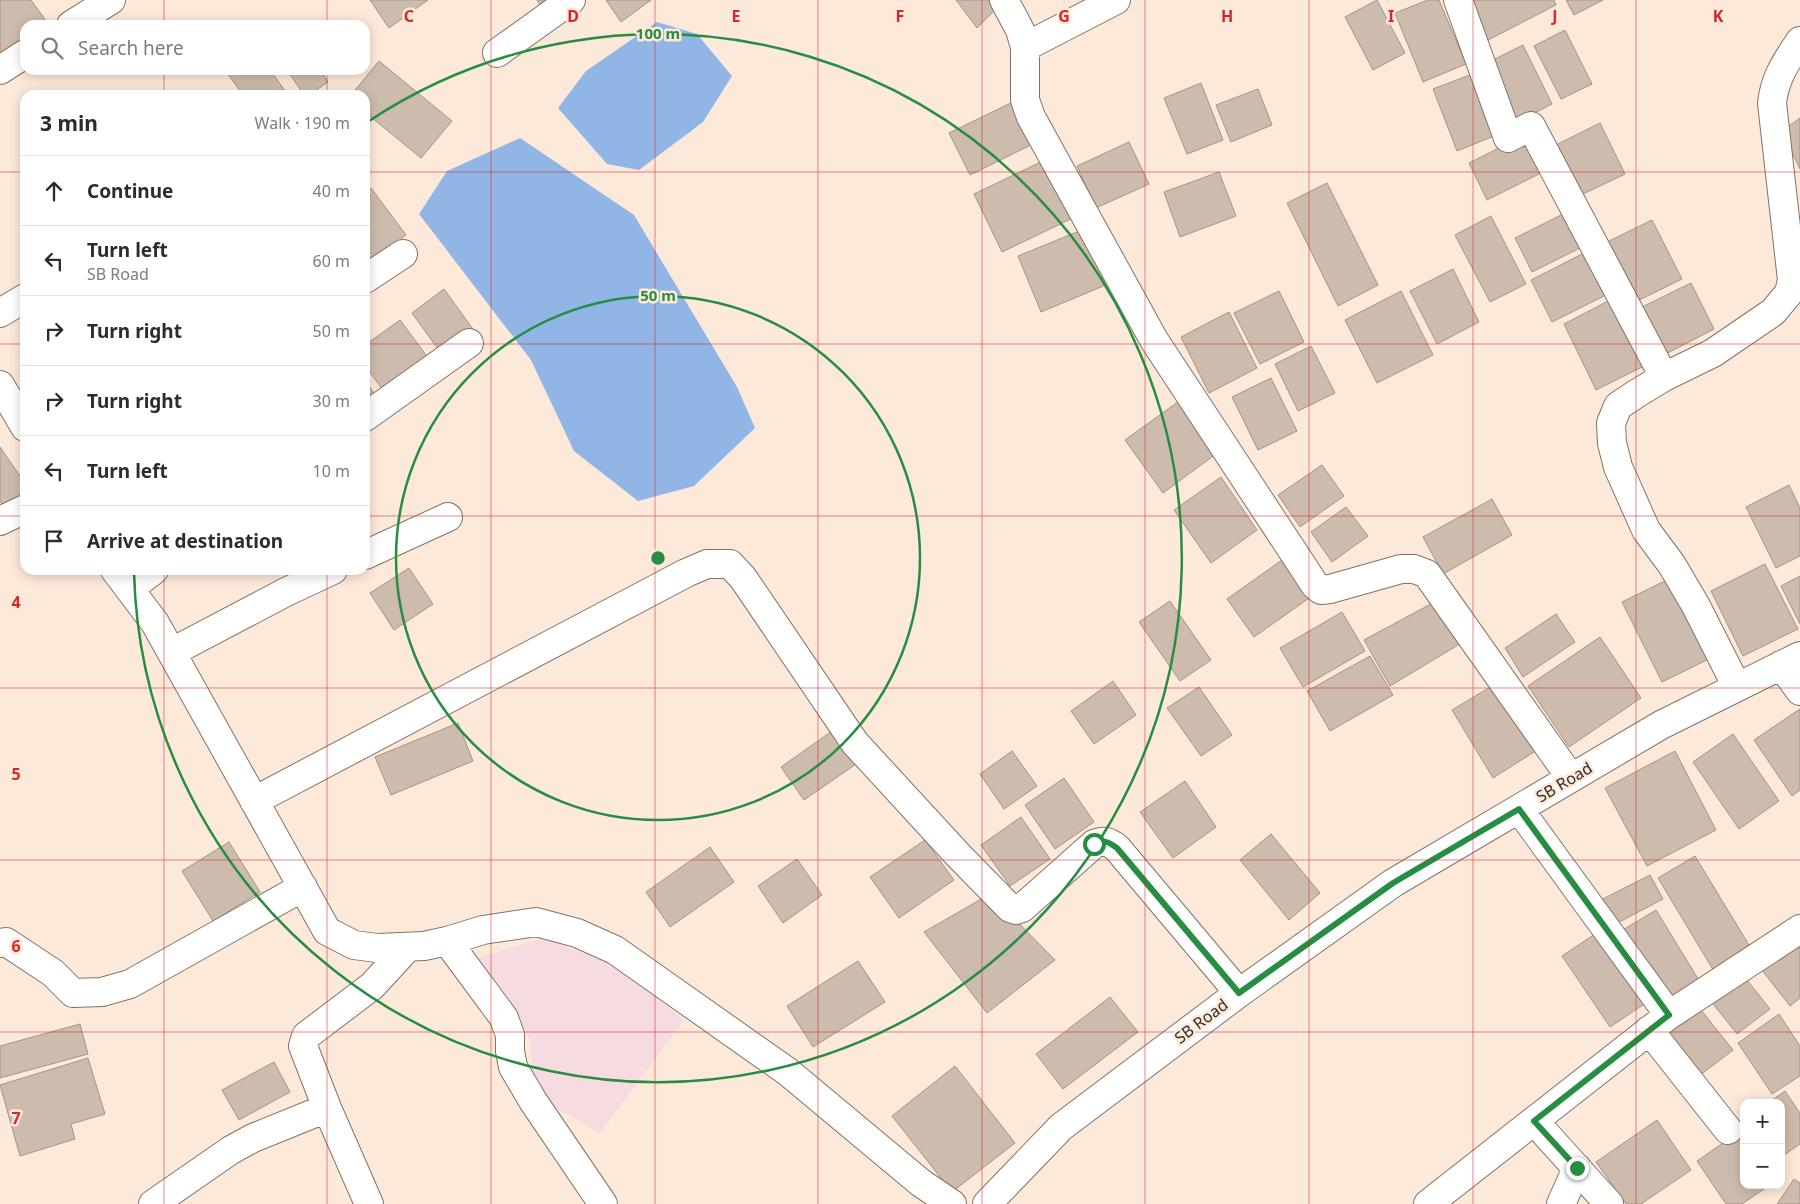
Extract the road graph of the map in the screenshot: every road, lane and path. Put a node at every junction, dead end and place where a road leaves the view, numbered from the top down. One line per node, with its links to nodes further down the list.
1 (110, 0): 6 (street)
2 (571, 0): 9 (street)
3 (1004, 0): 8 (street)
4 (1116, 0): 8 (street)
5 (1458, 0): 17 (street)
6 (79, 20)
7 (1800, 41): 17 (street)
8 (1025, 47): 32 (street)
9 (497, 53)
10 (20, 57): 11 (street)
11 (0, 70)
12 (403, 254): 13 (street)
13 (370, 276)
14 (20, 301): 15 (street)
15 (0, 313)
16 (469, 343): 19 (street)
17 (1664, 377): 30 (street)
18 (0, 385): 20 (street)
19 (370, 413)
20 (20, 419)
21 (20, 511): 23 (street)
22 (448, 517): 24 (street)
23 (0, 521)
24 (370, 553)
25 (136, 575): 27 (street)
26 (322, 575): 28 (street)
27 (122, 579): 28 (street)
28 (172, 652): 33 (street)
29 (1791, 660): 30 (street, SB Road); 31 (street)
30 (1737, 687): 32 (street, SB Road)
31 (1800, 691)
32 (1571, 778): 34 (street, SB Road)
33 (254, 801): 35 (street); 40 (street)
34 (1519, 809): 40 (street, SB Road); 41 (street)
35 (303, 887): 38 (street); 39 (street)
36 (1800, 929): 41 (street)
37 (447, 941): 39 (street); 48 (street); 49 (street)
38 (0, 943)
39 (408, 946): 42 (street)
40 (1239, 993): 50 (street, SB Road)
41 (1659, 1022): 43 (street); 44 (street)
42 (328, 1108): 46 (street); 47 (street)
43 (1534, 1121): 45 (street); 51 (street)
44 (1728, 1130)
45 (1577, 1168): 52 (street); 53 (street)
46 (153, 1204)
47 (369, 1204)
48 (603, 1204)
49 (952, 1204)
50 (987, 1204)
51 (1428, 1204)
52 (1561, 1204)
53 (1609, 1204)

